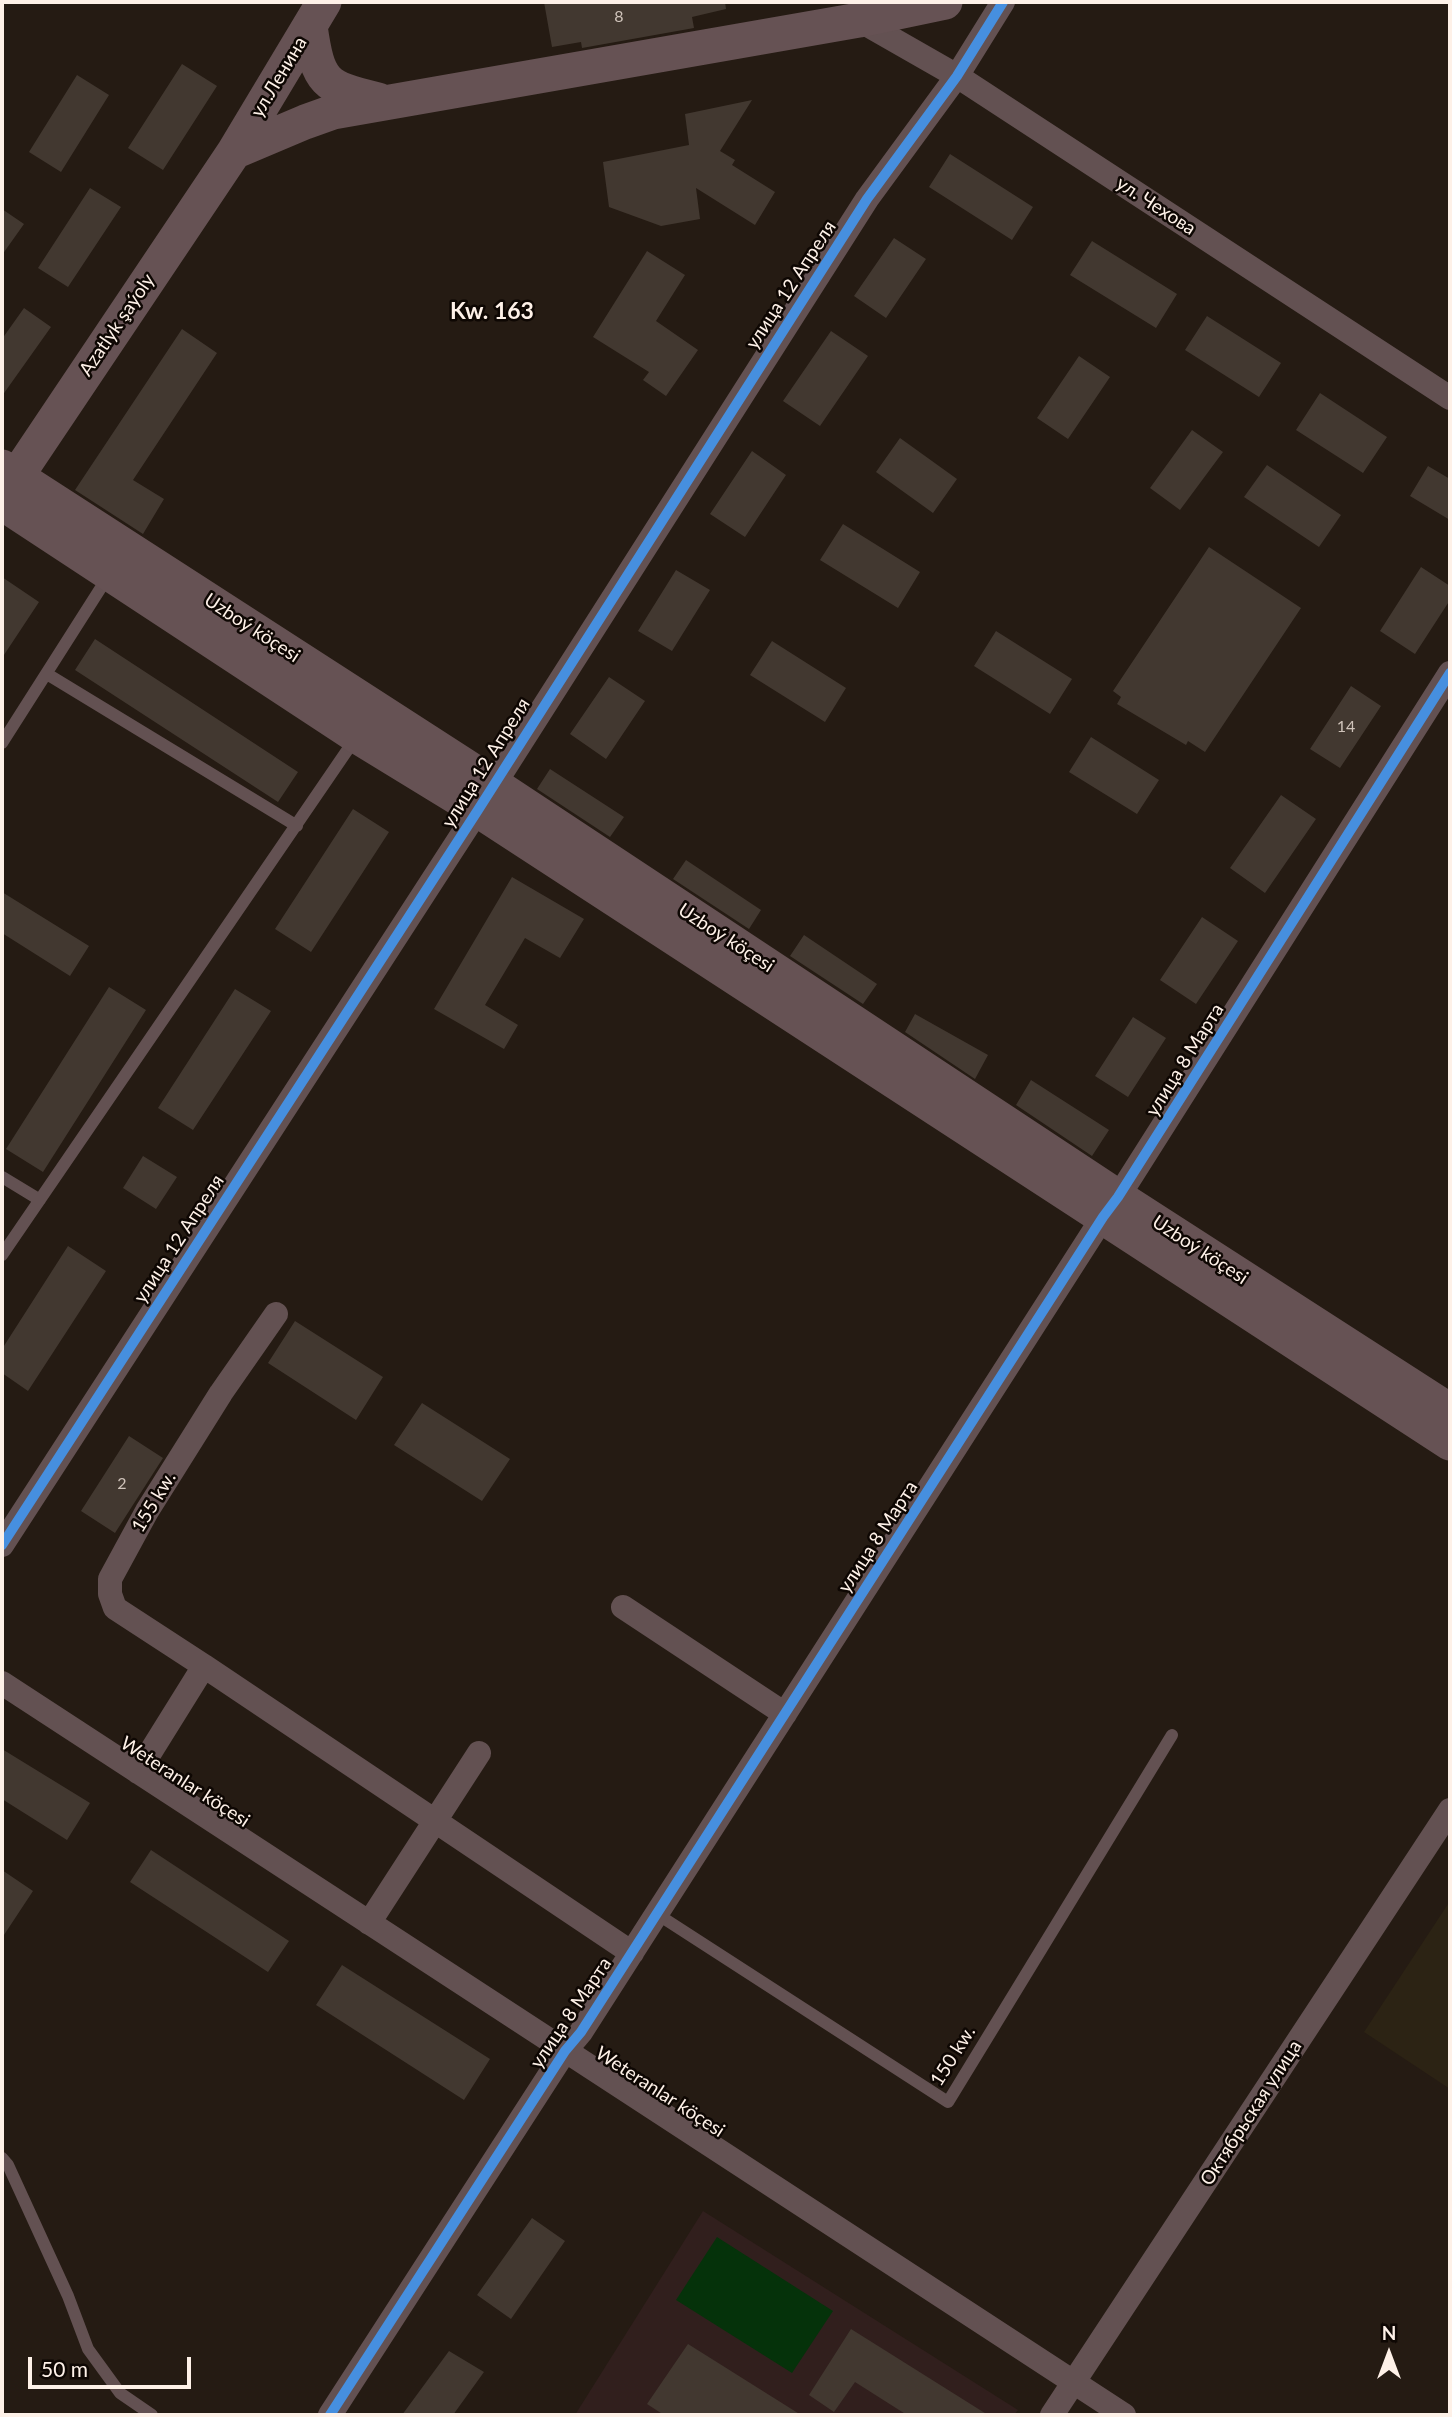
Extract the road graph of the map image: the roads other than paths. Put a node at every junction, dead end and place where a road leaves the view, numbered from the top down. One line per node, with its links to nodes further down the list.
1 (945, 2): 4 (street)
2 (1003, 2): 5 (street, улица 12 Апреля)
3 (317, 14): 6 (street); 7 (street, ул.Ленина)
4 (859, 20): 5 (street, ул. Чехова); 6 (street)
5 (957, 76): 8 (street, ул. Чехова); 15 (street, улица 12 Апреля)
6 (385, 102): 7 (street)
7 (233, 152): 9 (street, Azatlyk şaýoly)
8 (1450, 398)
9 (5, 486): 10 (street, Uzboý köçesi); 15 (street, Uzboý köçesi)
10 (111, 573): 12 (lane); 13 (street, Uzboý köçesi)
11 (1450, 673): 19 (street, улица 8 Марта)
12 (47, 674): 14 (lane); 16 (lane)
13 (357, 736): 15 (street, Uzboý köçesi); 16 (lane)
14 (2, 743)
15 (485, 797): 19 (street, Uzboý köçesi); 24 (street, улица 12 Апреля)
16 (297, 826): 18 (lane)
17 (2, 1177): 18 (lane)
18 (40, 1200): 20 (lane)
19 (1111, 1207): 22 (street, Uzboý köçesi); 23 (street, Uzboý köçesi); 28 (street, улица 8 Марта)
20 (2, 1255)
21 (276, 1314): 26 (street, 155 kw.)
22 (1450, 1411)
23 (1450, 1443)
24 (2, 1545)
25 (622, 1607): 28 (street)
26 (204, 1666): 31 (street); 33 (street, 155 kw.)
27 (2, 1684): 31 (street, Weteranlar köçesi)
28 (785, 1714): 34 (street, улица 8 Марта)
29 (1172, 1735): 34 (lane, 150 kw.)
30 (479, 1753): 33 (street)
31 (138, 1773): 35 (street, Weteranlar köçesi)
32 (1450, 1810): 39 (street, Октябрьская улица)
33 (436, 1820): 35 (street); 36 (street, 155 kw.)
34 (657, 1914): 36 (street, улица 8 Марта)
35 (369, 1923): 37 (street, Weteranlar köçesi)
36 (632, 1953): 37 (street, улица 8 Марта)
37 (565, 2051): 39 (street, Weteranlar köçesi); 41 (street, улица 8 Марта)
38 (2, 2158): 40 (lane)
39 (1073, 2382): 42 (street, Октябрьская улица); 43 (street, Weteranlar köçesi)
40 (152, 2415)
41 (330, 2415)
42 (1052, 2415)
43 (1124, 2415)

